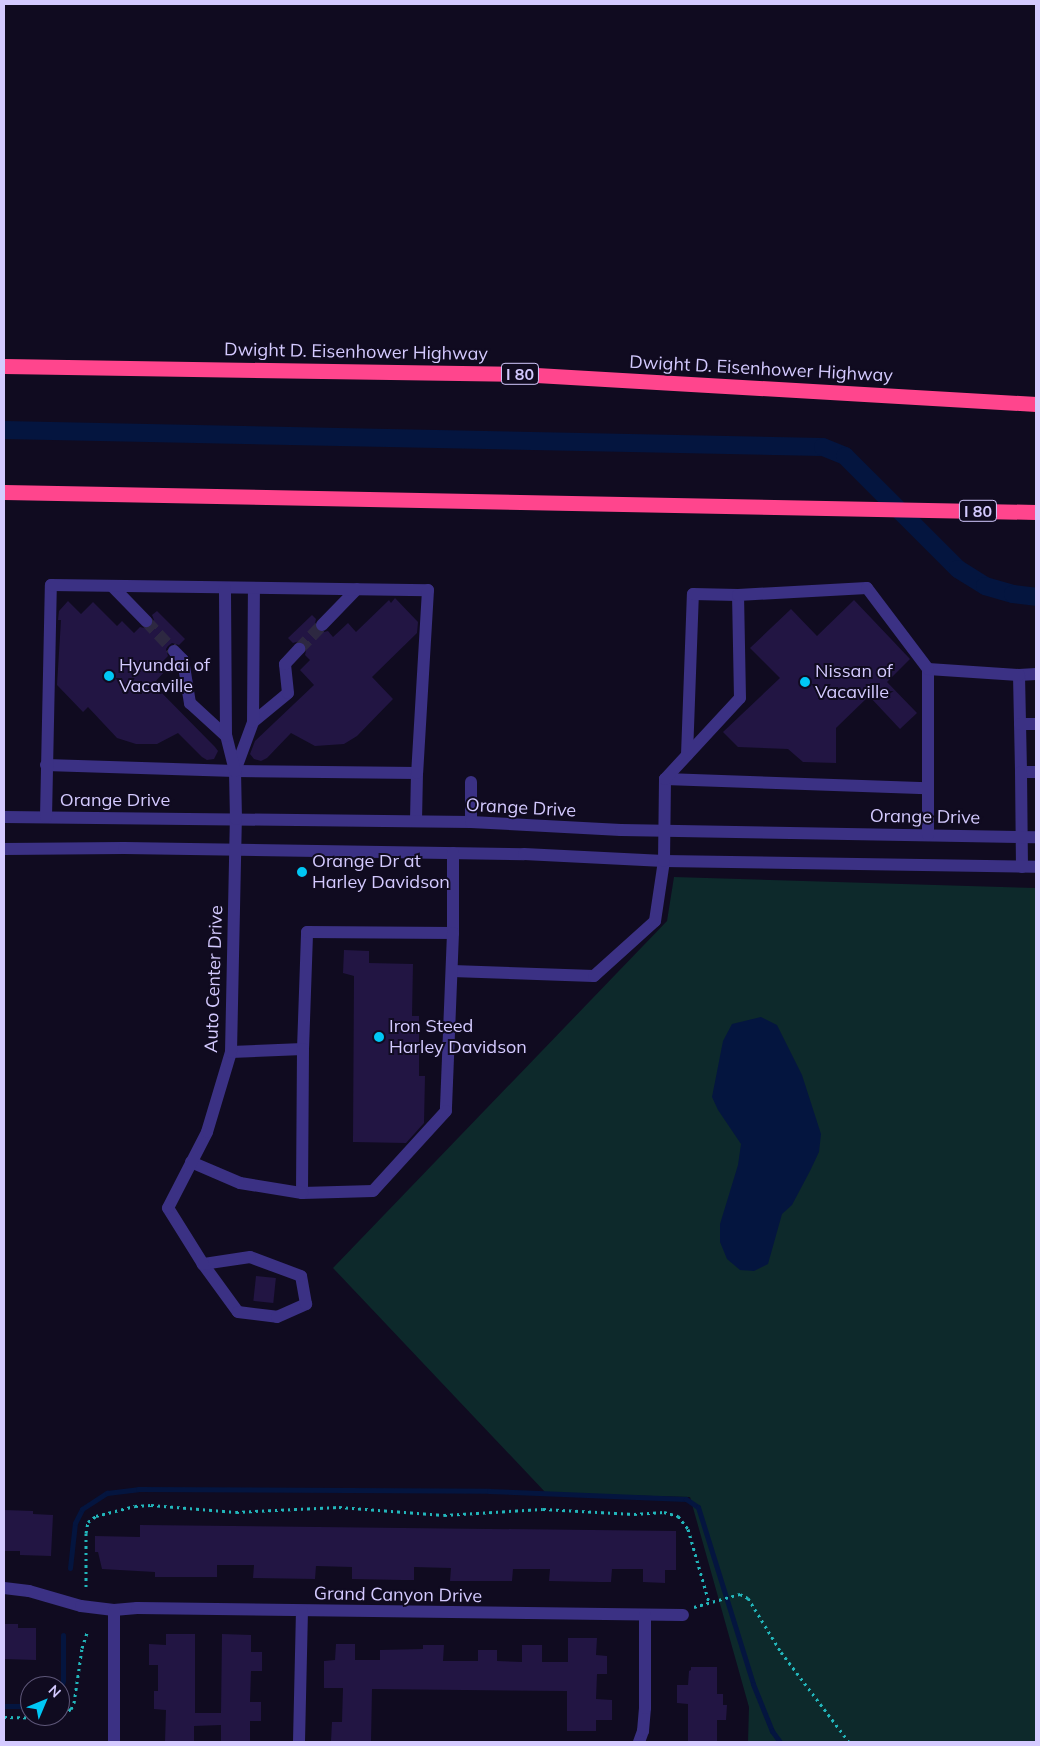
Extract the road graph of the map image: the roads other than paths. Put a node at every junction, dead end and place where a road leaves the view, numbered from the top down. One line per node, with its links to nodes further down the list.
1 (4, 366): 2 (highway, Dwight D. Eisenhower Highway / I 80)
2 (1036, 404)
3 (4, 492): 4 (highway, I 80)
4 (1036, 512)
5 (112, 586): 6 (street); 10 (street); 22 (street)
6 (225, 588): 7 (street); 20 (street)
7 (254, 588): 8 (street); 17 (street)
8 (358, 589): 11 (street); 26 (street)
9 (738, 595): 14 (street); 21 (street); 21 (street)
10 (146, 621)
11 (322, 625)
12 (299, 649): 17 (street)
13 (174, 650): 20 (street)
14 (928, 670): 15 (street); 29 (street)
15 (1019, 674): 16 (street); 18 (street)
16 (1036, 674)
17 (253, 722): 23 (street)
18 (1020, 724): 19 (street); 24 (street)
19 (1036, 724)
20 (226, 736): 23 (street)
21 (687, 756): 27 (street)
22 (46, 765): 23 (street); 31 (street)
23 (235, 771): 26 (street); 32 (street, Auto Center Drive)
24 (1021, 772): 25 (street); 37 (street)
25 (1036, 772)
26 (417, 773): 33 (street)
27 (665, 779): 29 (street); 35 (street)
28 (471, 782): 34 (street)
29 (927, 788): 36 (street)
30 (4, 817): 31 (street, Orange Drive)
31 (46, 817): 32 (street, Orange Drive)
32 (236, 819): 33 (street, Orange Drive); 40 (street, Auto Center Drive)
33 (416, 822): 34 (street, Orange Drive)
34 (471, 822): 35 (street, Orange Drive)
35 (664, 831): 36 (street, Orange Drive); 42 (street)
36 (928, 835): 37 (street, Orange Drive)
37 (1023, 836): 38 (street, Orange Drive); 43 (street)
38 (1036, 836)
39 (4, 848): 40 (street)
40 (234, 850): 41 (street); 48 (street, Auto Center Drive)
41 (453, 853): 42 (street); 45 (street)
42 (664, 861): 43 (street); 46 (street)
43 (1022, 866): 44 (street)
44 (1036, 867)
45 (453, 933): 46 (street); 47 (street)
46 (452, 971): 50 (street)
47 (303, 1050): 48 (street); 50 (street)
48 (231, 1052): 49 (street, Auto Center Drive)
49 (191, 1162): 50 (street); 51 (street, Auto Center Drive)
50 (302, 1193)
51 (203, 1264): 51 (street)
52 (4, 1588): 53 (street, Grand Canyon Drive)
53 (114, 1610): 54 (street, Grand Canyon Drive); 57 (street)
54 (302, 1611): 55 (street, Grand Canyon Drive); 58 (street)
55 (645, 1615): 56 (street, Grand Canyon Drive); 59 (street)
56 (683, 1615)
57 (114, 1742)
58 (299, 1742)
59 (639, 1742)

